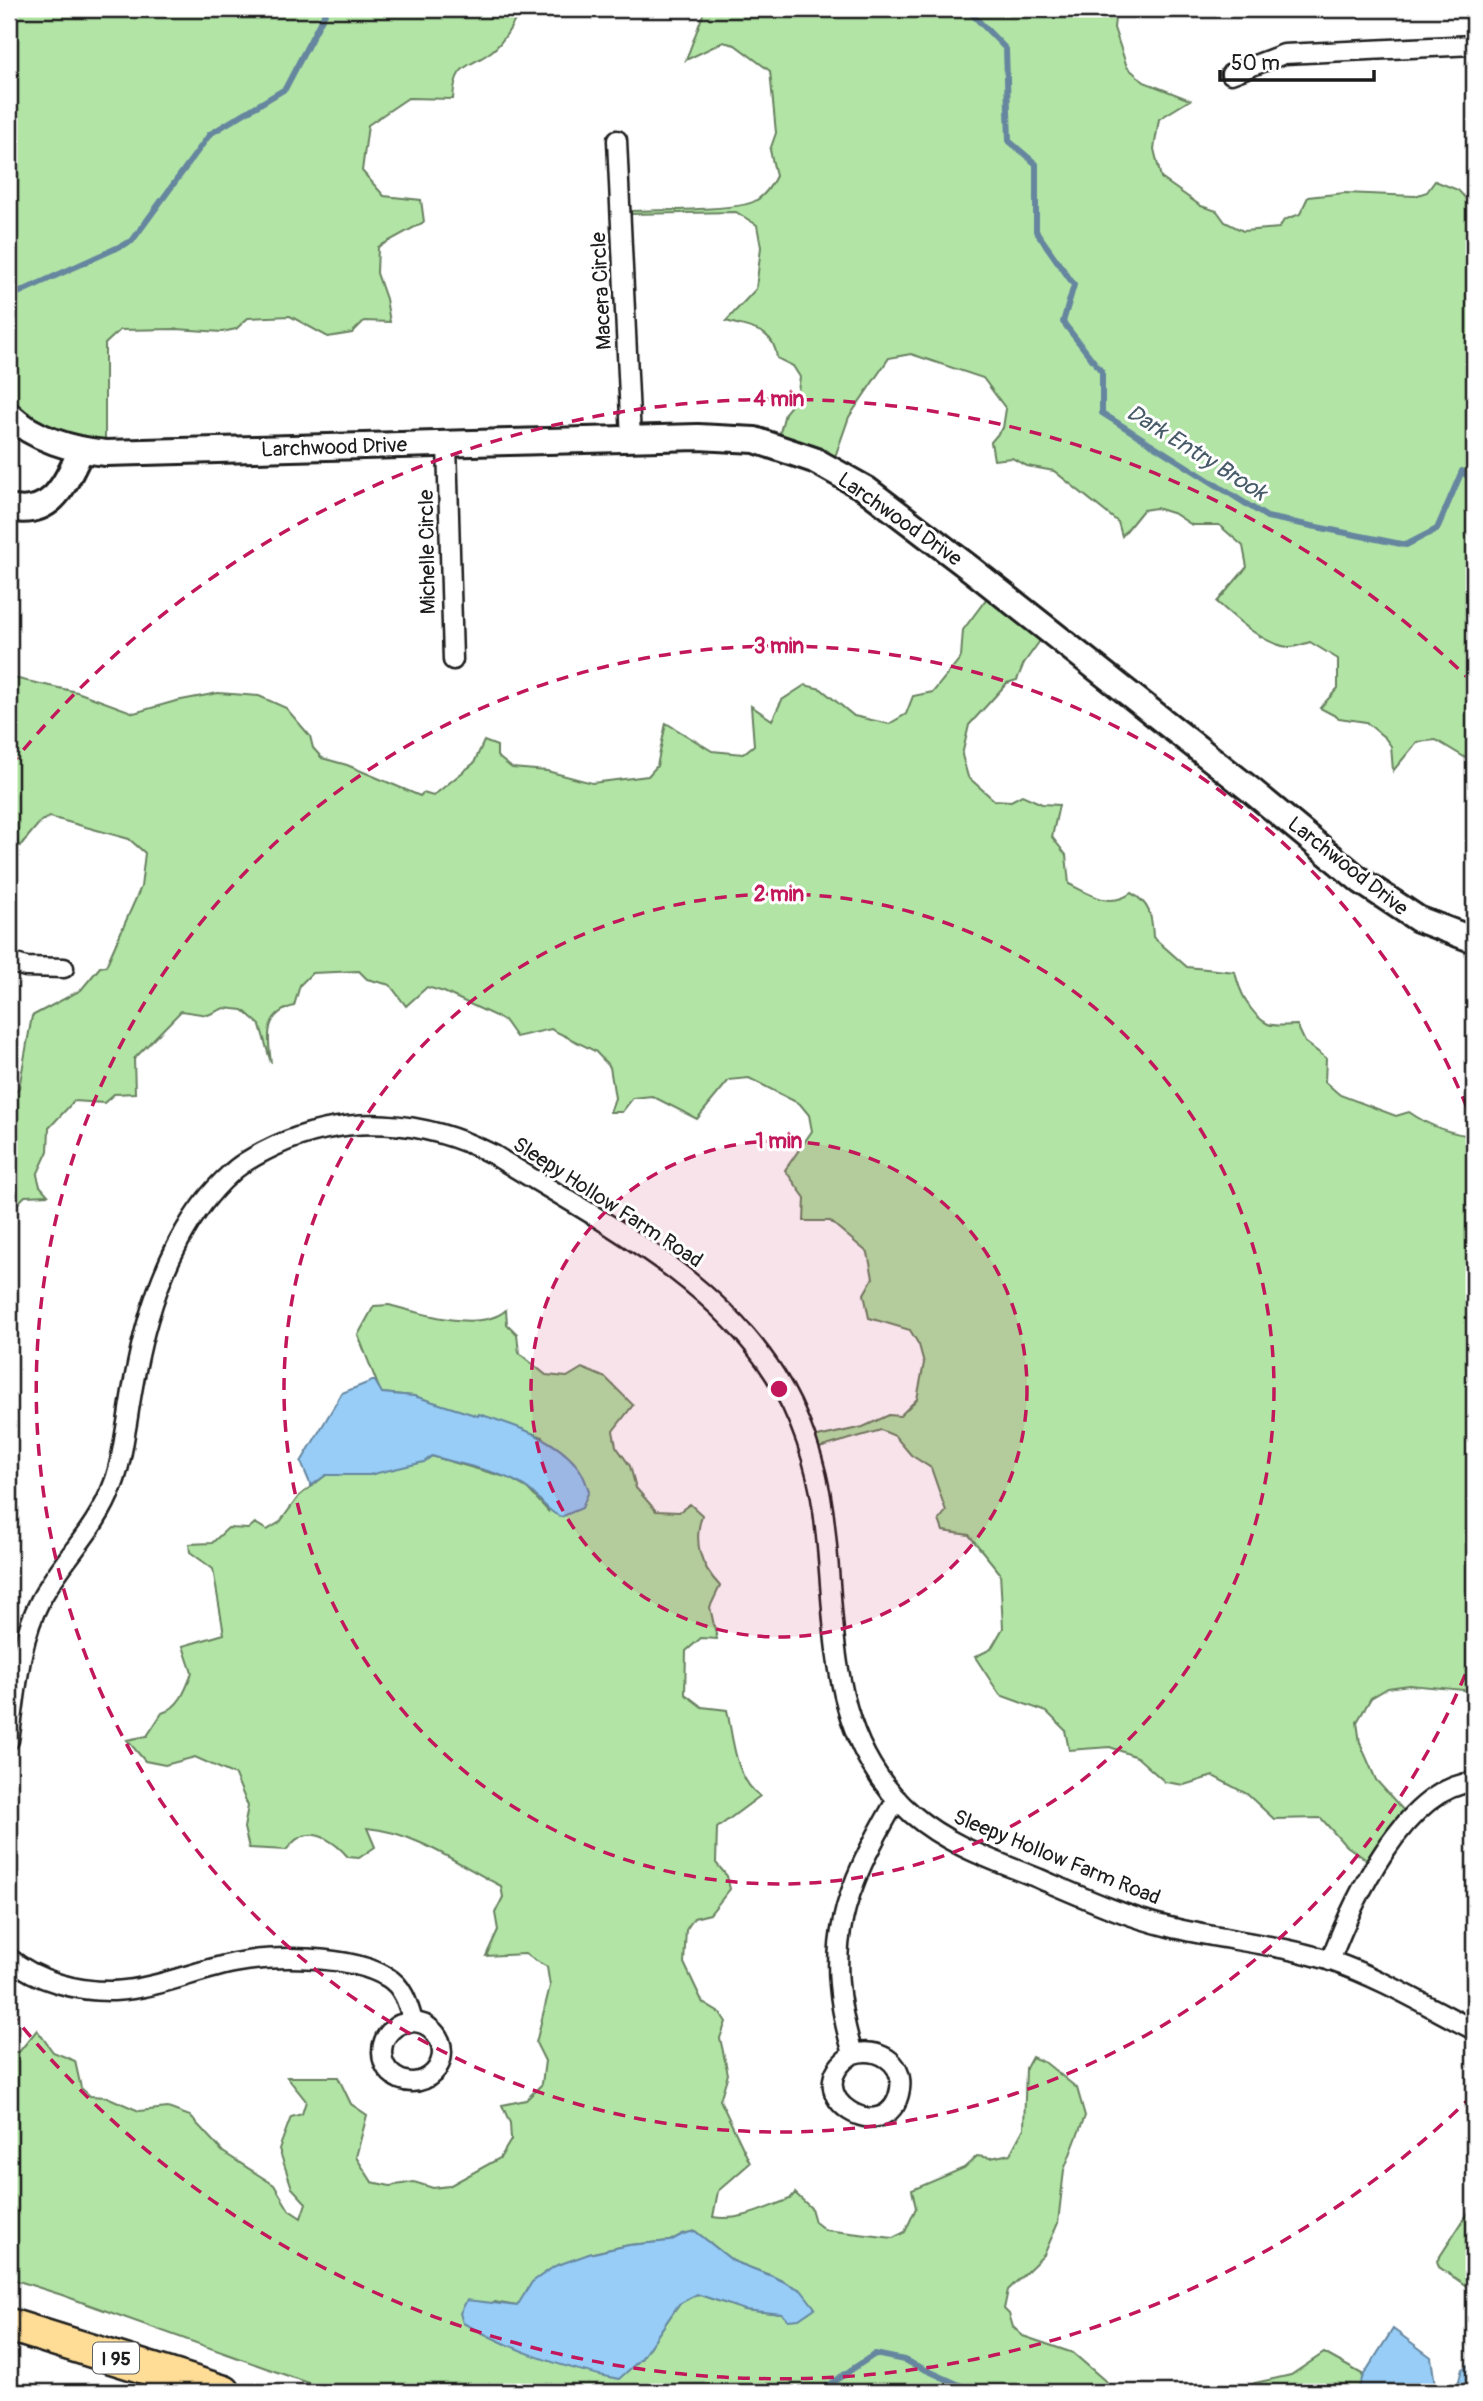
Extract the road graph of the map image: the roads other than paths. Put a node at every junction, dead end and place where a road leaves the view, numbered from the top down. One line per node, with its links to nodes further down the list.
1 (1474, 45): 2 (street)
2 (1231, 74)
3 (617, 140): 5 (street, Macera Circle)
4 (9, 415): 7 (street, Larchwood Drive)
5 (631, 439): 6 (street, Larchwood Drive); 10 (street, Larchwood Drive)
6 (447, 444): 7 (street, Larchwood Drive); 9 (street, Michelle Circle)
7 (81, 451): 8 (street)
8 (9, 509)
9 (453, 660)
10 (1474, 940)
11 (9, 962): 12 (street)
12 (64, 968)
13 (9, 1740): 15 (street, Sleepy Hollow Farm Road)
14 (1474, 1782): 17 (street)
15 (897, 1799): 17 (street, Sleepy Hollow Farm Road); 20 (street)
16 (9, 1958): 18 (street)
17 (1331, 1961): 19 (street, Sleepy Hollow Farm Road)
18 (413, 2021)
19 (1474, 2030)
20 (853, 2054)
21 (9, 2325): 22 (highway, I 95)
22 (224, 2392)

